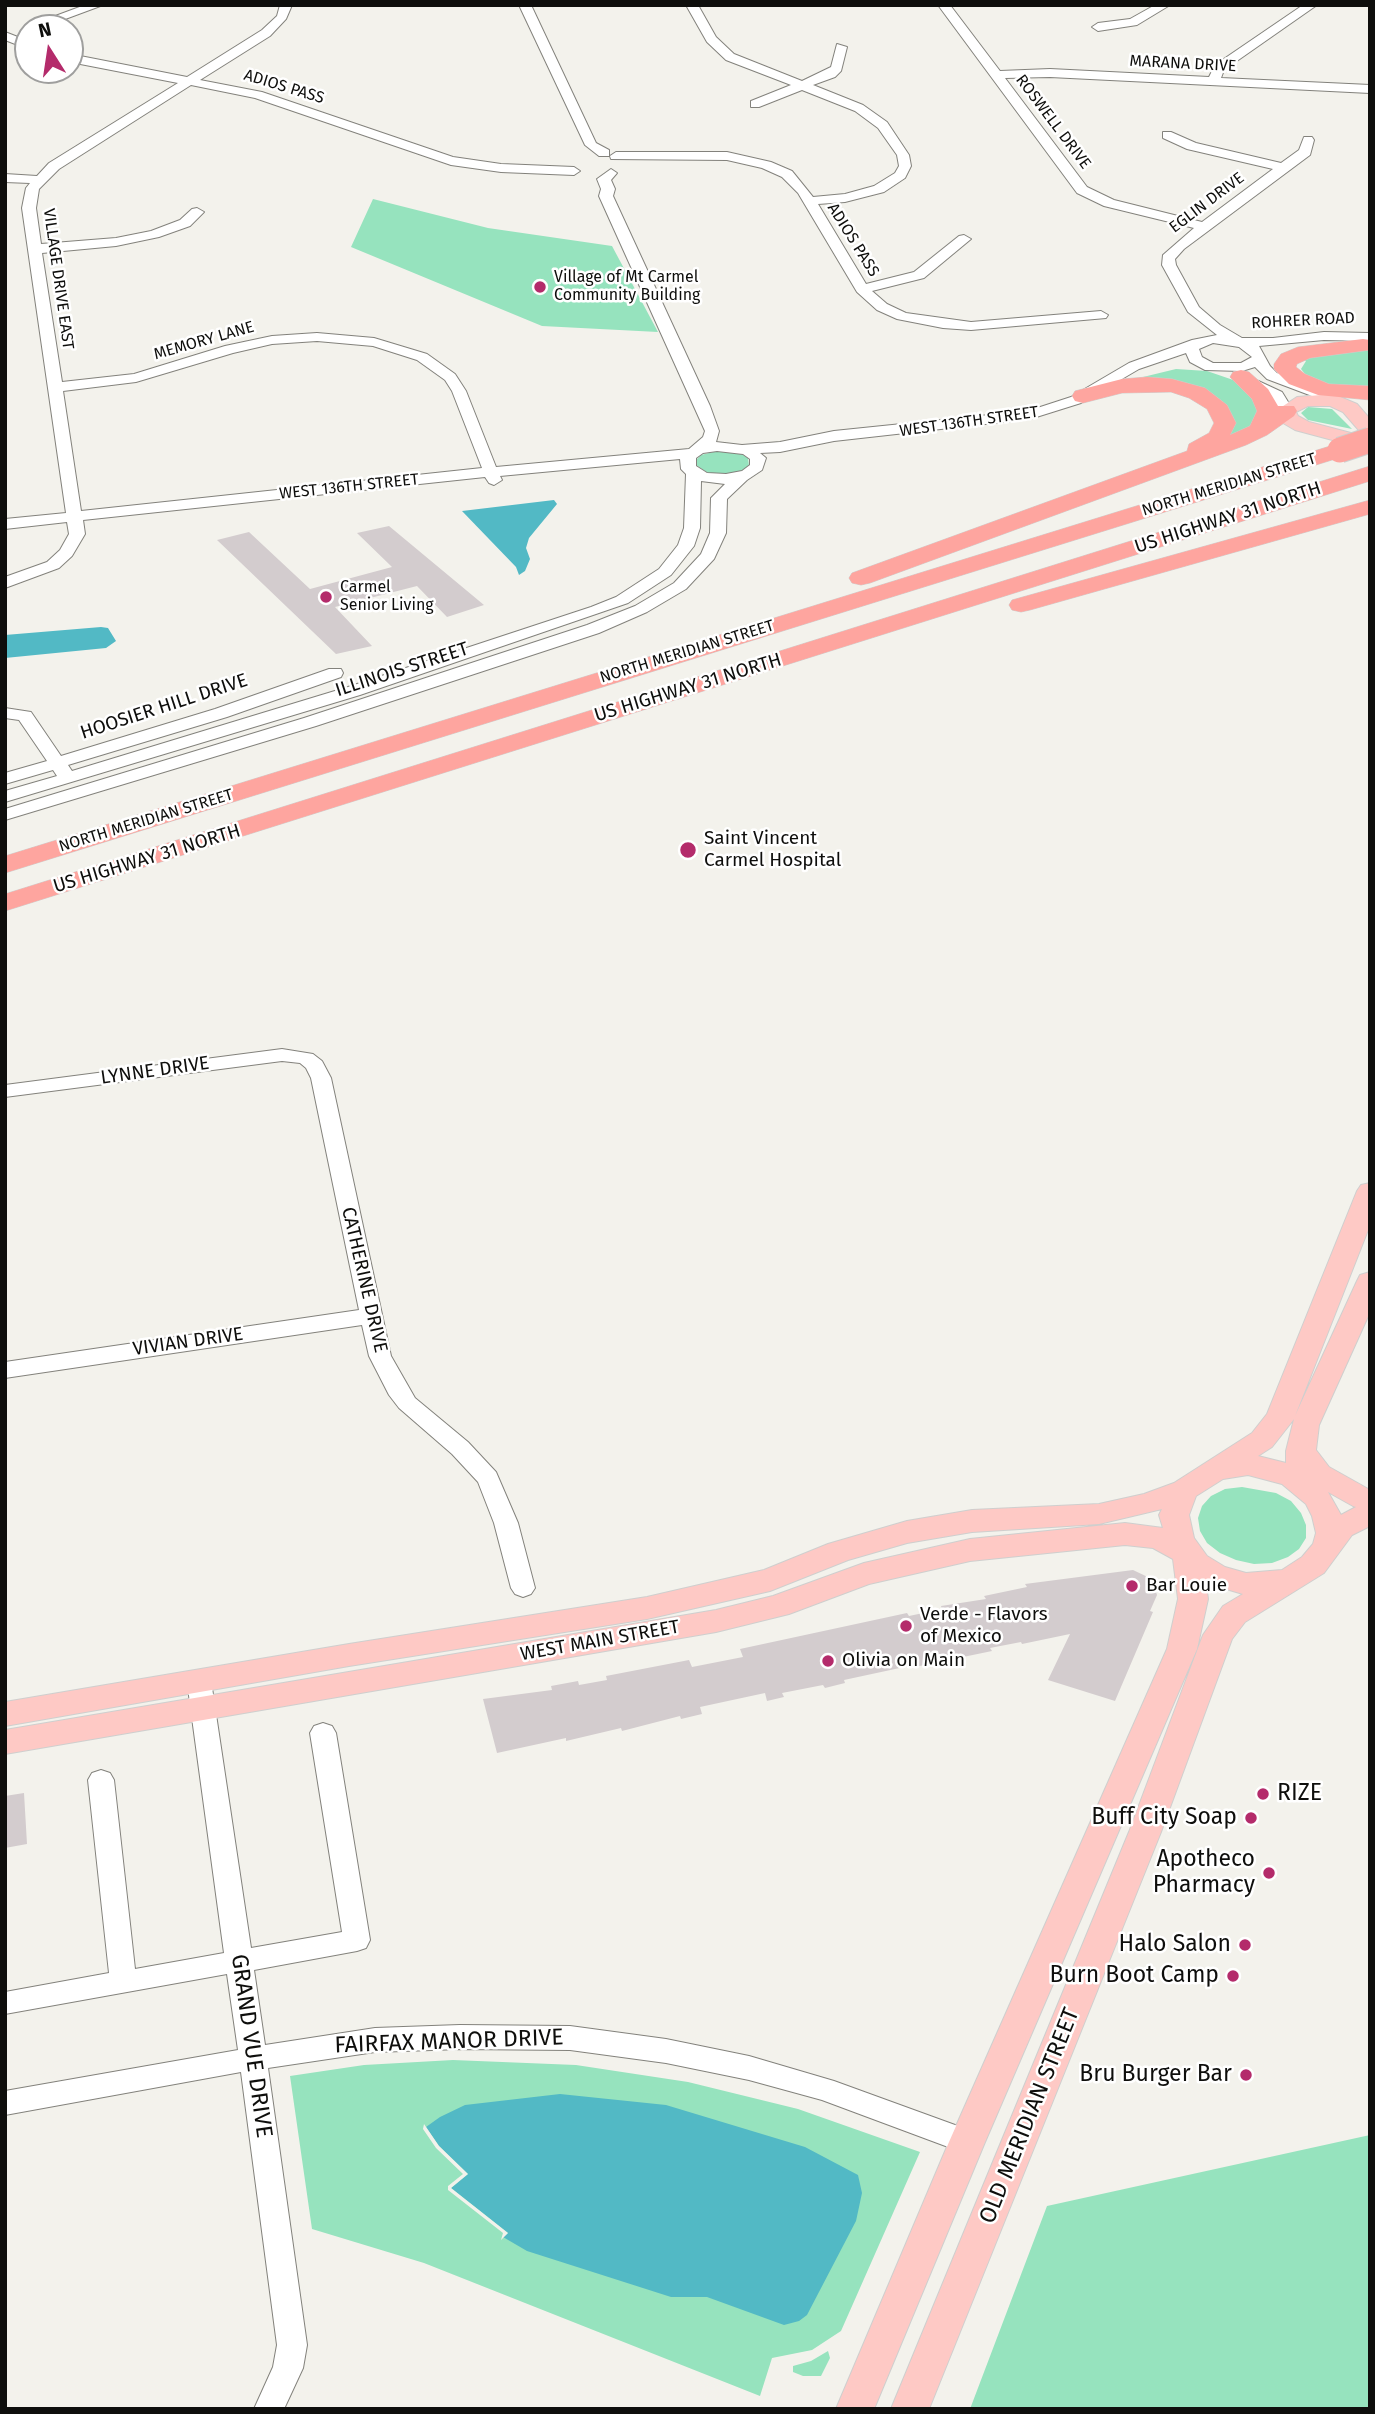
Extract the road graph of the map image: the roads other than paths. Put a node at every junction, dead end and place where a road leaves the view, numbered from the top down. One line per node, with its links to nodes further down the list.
1 (97, 5): 9 (street)
2 (286, 5): 14 (street)
3 (510, 5): 22 (street)
4 (525, 5): 21 (street)
5 (692, 5): 16 (street)
6 (944, 5): 13 (street, ROSWELL DRIVE)
7 (1164, 5): 10 (street)
8 (1311, 5): 15 (street)
9 (70, 14)
10 (1098, 26)
11 (841, 47): 16 (street)
12 (84, 61): 14 (street, ADIOS PASS)
13 (996, 75): 15 (street, MARANA DRIVE); 29 (street, ROSWELL DRIVE)
14 (189, 81): 22 (street, ADIOS PASS); 25 (street)
15 (1214, 81): 17 (street, MARANA DRIVE)
16 (804, 86): 18 (street); 27 (street)
17 (1370, 89)
18 (755, 104)
19 (1167, 135): 23 (street)
20 (1308, 140): 23 (street, EGLIN DRIVE)
21 (613, 162): 22 (street); 22 (street); 26 (street); 27 (street, ADIOS PASS)
22 (579, 165): 26 (street)
23 (1284, 168): 29 (street, EGLIN DRIVE)
24 (5, 178): 25 (street)
25 (38, 180): 31 (street, VILLAGE DRIVE EAST)
26 (606, 195): 47 (street)
27 (809, 201): 32 (street, ADIOS PASS)
28 (197, 212): 31 (street)
29 (1204, 227): 33 (street, EGLIN DRIVE)
30 (964, 239): 32 (street)
31 (36, 249): 42 (street, VILLAGE DRIVE EAST)
32 (862, 289): 34 (street, ADIOS PASS)
33 (1193, 309): 35 (street, EGLIN DRIVE); 37 (street, EGLIN DRIVE)
34 (1101, 315)
35 (1238, 342): 36 (street, ROHRER ROAD); 37 (street, ROHRER ROAD); 38 (street, EGLIN DRIVE)
36 (1368, 342): 38 (street, ROHRER ROAD); 43 (highway)
37 (1194, 345): 39 (street); 41 (street, WEST 136TH STREET)
38 (1259, 357): 39 (street, ROHRER ROAD); 45 (street)
39 (1211, 367): 40 (street, WEST 136TH STREET); 41 (street, WEST 136TH STREET)
40 (1241, 377): 48 (street, WEST 136TH STREET); 49 (highway)
41 (1109, 382): 44 (street, WEST 136TH STREET)
42 (56, 387): 58 (street, MEMORY LANE); 63 (street, VILLAGE DRIVE EAST)
43 (1370, 393)
44 (1083, 396): 51 (street, WEST 136TH STREET); 55 (highway)
45 (1335, 400): 46 (highway); 48 (main road); 50 (main road)
46 (1370, 401)
47 (703, 406): 53 (street); 54 (street)
48 (1286, 410): 49 (highway); 52 (main road)
49 (1259, 430): 55 (highway)
50 (1370, 431)
51 (864, 435): 53 (street, WEST 136TH STREET); 59 (street, WEST 136TH STREET)
52 (1370, 442): 68 (highway, NORTH MERIDIAN STREET, bridge)
53 (742, 448): 54 (street, WEST 136TH STREET); 59 (street)
54 (696, 451): 56 (street, ILLINOIS STREET); 58 (street, WEST 136TH STREET)
55 (1159, 469): 68 (highway)
56 (692, 472): 58 (street, WEST 136TH STREET); 59 (street, WEST 136TH STREET); 72 (street, ILLINOIS STREET)
57 (1370, 473): 70 (highway, US HIGHWAY 31 NORTH)
58 (492, 476): 63 (street, WEST 136TH STREET)
59 (744, 476): 75 (street, ILLINOIS STREET)
60 (1370, 500): 62 (highway)
61 (1370, 507): 62 (highway)
62 (1332, 516): 70 (highway)
63 (75, 521): 64 (street, WEST 136TH STREET); 65 (street, WEST 136TH STREET); 66 (street)
64 (5, 524)
65 (5, 533)
66 (5, 583)
67 (335, 673): 71 (street, HOOSIER HILL DRIVE)
68 (518, 705): 76 (highway, NORTH MERIDIAN STREET)
69 (5, 713): 71 (street)
70 (549, 732): 77 (highway, US HIGHWAY 31 NORTH)
71 (56, 764): 72 (street); 73 (street, HOOSIER HILL DRIVE)
72 (69, 778): 74 (street, ILLINOIS STREET)
73 (5, 779)
74 (5, 797)
75 (5, 815)
76 (5, 865)
77 (5, 903)
78 (306, 1058): 79 (street, LYNNE DRIVE); 82 (street, CATHERINE DRIVE)
79 (5, 1091)
80 (1370, 1191): 85 (main road)
81 (1370, 1282): 84 (main road)
82 (371, 1316): 83 (street, VIVIAN DRIVE); 93 (street, CATHERINE DRIVE)
83 (5, 1370)
84 (1300, 1451): 86 (main road); 88 (main road)
85 (1216, 1470): 86 (main road); 87 (main road)
86 (1308, 1489): 88 (main road); 90 (main road)
87 (1184, 1490): 91 (main road); 95 (main road, WEST MAIN STREET)
88 (1367, 1503): 90 (main road)
89 (1137, 1537): 91 (main road, WEST MAIN STREET); 94 (main road); 95 (main road, WEST MAIN STREET)
90 (1329, 1542): 92 (main road)
91 (1187, 1554): 92 (main road); 94 (main road)
92 (1290, 1579): 108 (main road, OLD MERIDIAN STREET)
93 (523, 1588)
94 (1193, 1599): 105 (main road)
95 (201, 1694): 96 (main road, WEST MAIN STREET); 98 (main road, WEST MAIN STREET); 100 (street, GRAND VUE DRIVE)
96 (5, 1714)
97 (323, 1733): 100 (street)
98 (5, 1742)
99 (101, 1780): 101 (street)
100 (239, 1961): 101 (street); 103 (street, GRAND VUE DRIVE)
101 (123, 1982): 102 (street)
102 (5, 2003)
103 (253, 2058): 104 (street, FAIRFAX MANOR DRIVE); 105 (street, FAIRFAX MANOR DRIVE); 106 (street, GRAND VUE DRIVE)
104 (5, 2103)
105 (967, 2142): 107 (main road)
106 (269, 2409)
107 (855, 2409)
108 (910, 2409)

